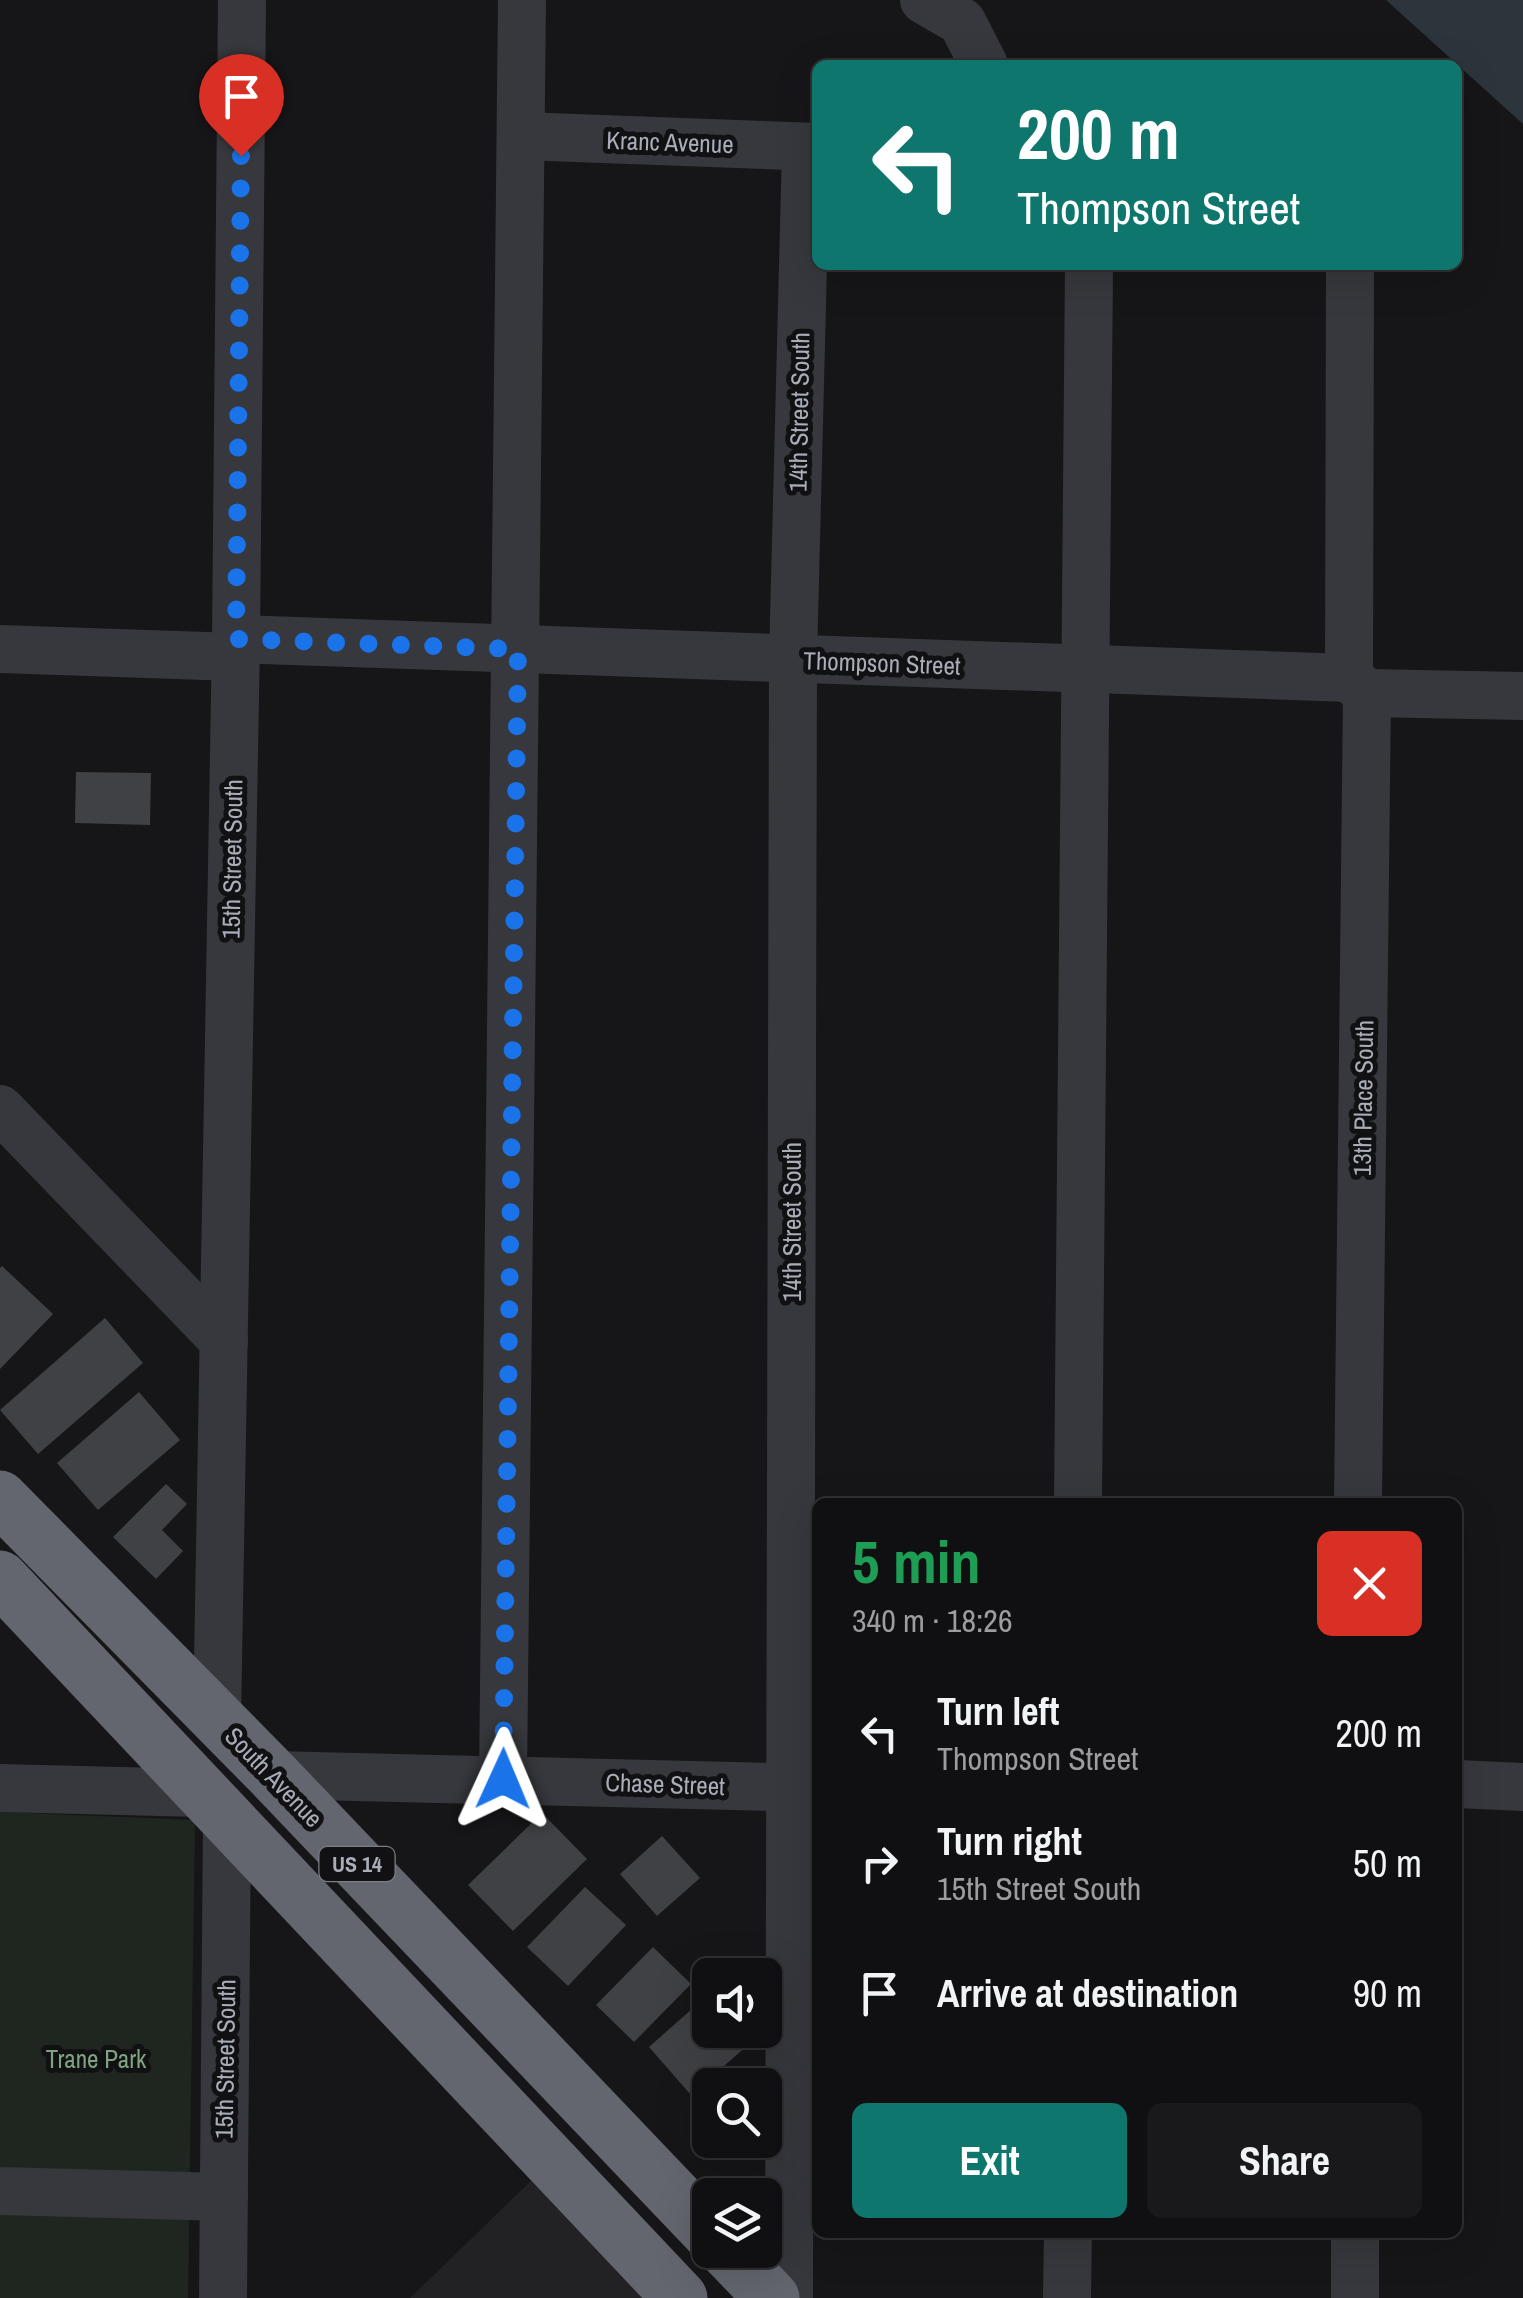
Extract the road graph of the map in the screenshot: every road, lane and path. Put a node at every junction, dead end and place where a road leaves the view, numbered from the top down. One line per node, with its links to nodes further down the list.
1 (242, 0): 9 (street, 15th Street South)
2 (522, 0): 5 (street)
3 (924, 0): 4 (street)
4 (981, 60)
5 (522, 136): 6 (street, Kranc Avenue); 11 (street)
6 (812, 147): 12 (street, 14th Street South)
7 (1089, 270): 13 (street)
8 (1350, 270): 14 (street, 13th Place South)
9 (236, 648): 10 (street, Thompson Street); 11 (street, Thompson Street); 17 (street, 15th Street South)
10 (0, 649)
11 (518, 649): 12 (street, Thompson Street); 24 (street)
12 (793, 660): 13 (street, Thompson Street); 28 (street, 14th Street South)
13 (1084, 670): 14 (street, Thompson Street); 19 (street)
14 (1358, 685): 15 (street, Thompson Street); 20 (street, 13th Place South)
15 (1523, 696)
16 (0, 1109): 17 (street)
17 (224, 1341): 22 (street, 15th Street South)
18 (0, 1498): 22 (highway, South Avenue / US 14)
19 (1078, 1498)
20 (1358, 1498)
21 (0, 1578): 29 (highway, US 14)
22 (217, 1719): 23 (highway, South Avenue / US 14)
23 (273, 1775): 24 (street, Chase Street); 32 (highway, South Avenue / US 14)
24 (503, 1779): 28 (street, Chase Street)
25 (1462, 1784): 26 (street)
26 (1523, 1787)
27 (0, 1788): 29 (street)
28 (804, 1788): 39 (street, 14th Street South)
29 (214, 1806): 31 (street, 15th Street South); 37 (highway, US 14)
30 (0, 2191): 31 (street)
31 (224, 2197): 36 (street, 15th Street South)
32 (692, 2215)
33 (1068, 2238): 40 (street)
34 (1355, 2238): 41 (street)
35 (743, 2268): 38 (highway)
36 (223, 2298)
37 (680, 2298)
38 (772, 2298)
39 (789, 2298)
40 (1067, 2298)
41 (1356, 2298)

